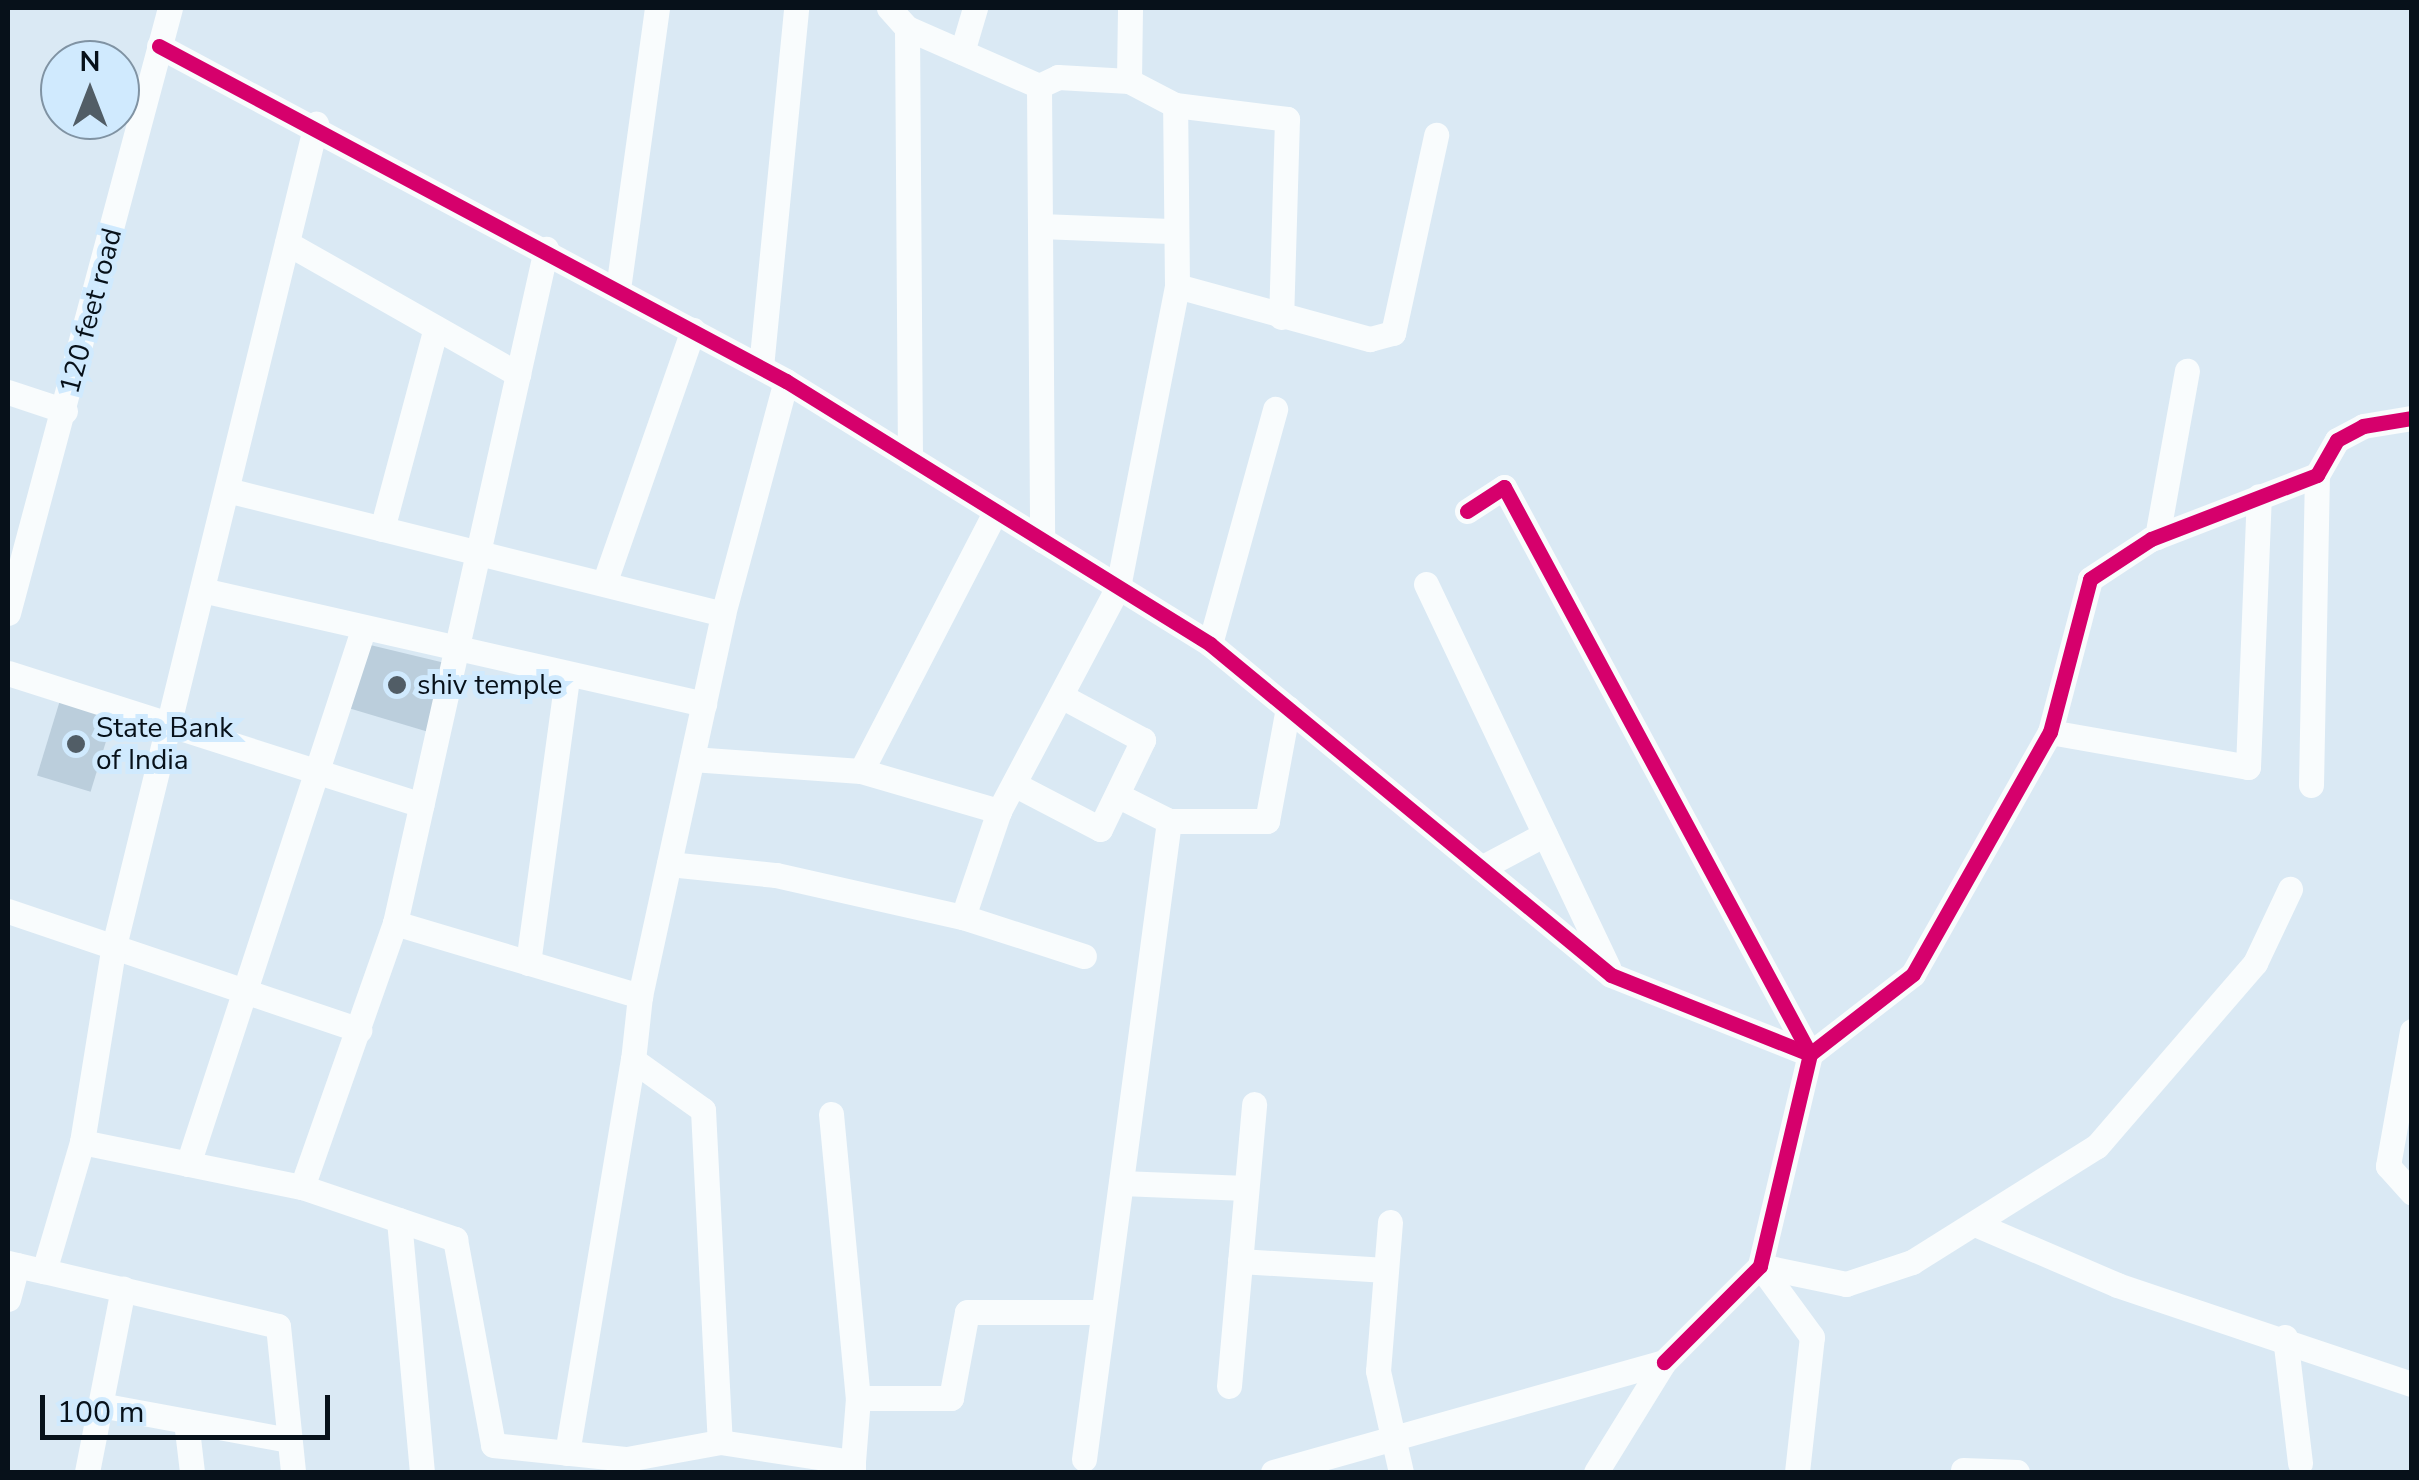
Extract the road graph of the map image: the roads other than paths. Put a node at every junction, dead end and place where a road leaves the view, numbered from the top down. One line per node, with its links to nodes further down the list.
1 (170, 8): 8 (street, 120 feet road)
2 (657, 8): 20 (street)
3 (796, 8): 24 (street)
4 (889, 8): 7 (street)
5 (974, 8): 9 (street)
6 (1130, 8): 10 (street)
7 (906, 28): 9 (street); 32 (street)
8 (160, 46): 13 (street); 30 (street, 120 feet road)
9 (962, 52): 11 (street)
10 (1129, 81): 11 (street); 12 (street)
11 (1040, 86): 15 (street)
12 (1175, 105): 16 (street); 21 (street)
13 (316, 124): 17 (street); 18 (street)
14 (1436, 135): 21 (street)
15 (1040, 226): 16 (street); 40 (street)
16 (1170, 231): 19 (street)
17 (287, 243): 22 (street); 34 (street)
18 (546, 249): 20 (street); 26 (street)
19 (1177, 286): 21 (street); 44 (street)
20 (618, 289): 23 (street)
21 (1281, 317)
22 (436, 328): 26 (street); 38 (street)
23 (693, 330): 24 (street); 42 (street)
24 (762, 368): 27 (street)
25 (2187, 371): 39 (street)
26 (518, 374): 41 (street)
27 (786, 381): 32 (street); 47 (street)
28 (8, 392): 30 (street)
29 (1275, 409): 49 (street)
30 (65, 411): 46 (street, 120 feet road)
31 (2412, 418): 33 (street)
32 (910, 458): 36 (street)
33 (2317, 475): 35 (street); 62 (street)
34 (226, 490): 38 (street); 45 (street)
35 (2259, 496): 39 (street); 57 (street)
36 (996, 511): 40 (street); 60 (street)
37 (1467, 511): 82 (street)
38 (382, 529): 41 (street)
39 (2157, 536): 57 (street)
40 (1042, 540): 44 (street)
41 (478, 550): 42 (street); 50 (street)
42 (606, 578): 47 (street)
43 (1426, 584): 67 (street)
44 (1118, 587): 49 (street); 53 (street)
45 (202, 590): 48 (street); 56 (street)
46 (8, 613)
47 (724, 614): 54 (street)
48 (363, 630): 50 (street); 59 (street)
49 (1210, 644): 55 (street)
50 (456, 649): 52 (street); 64 (street)
51 (8, 673): 56 (street)
52 (567, 677): 54 (street); 76 (street)
53 (1061, 696): 61 (street); 63 (street)
54 (704, 704): 58 (street)
55 (1288, 708): 66 (street); 69 (street)
56 (169, 724): 59 (street); 74 (street)
57 (2050, 732): 82 (street)
58 (692, 760): 60 (street); 68 (street)
59 (316, 771): 64 (street); 78 (street)
60 (861, 771): 65 (street)
61 (1014, 784): 63 (street); 65 (street)
62 (2311, 785)
63 (1118, 794): 66 (street)
64 (421, 805): 73 (street)
65 (999, 811): 72 (street)
66 (1169, 821): 88 (street)
67 (1545, 834): 69 (street); 77 (street)
68 (669, 864): 72 (street); 79 (street)
69 (1481, 868): 77 (street)
70 (2290, 889): 94 (street)
71 (8, 910): 74 (street)
72 (963, 917): 75 (street)
73 (395, 923): 76 (street); 80 (street)
74 (114, 950): 78 (street); 86 (street)
75 (1084, 956)
76 (528, 962): 79 (street)
77 (1611, 975): 82 (street)
78 (241, 992): 80 (street); 87 (street)
79 (640, 996): 83 (street)
80 (358, 1030): 89 (street)
81 (2412, 1031): 91 (street)
82 (1810, 1054): 97 (street)
83 (633, 1060): 112 (street); 113 (street)
84 (1254, 1104): 90 (street)
85 (831, 1114): 107 (street)
86 (82, 1142): 87 (street); 99 (street)
87 (188, 1164): 89 (street)
88 (1121, 1183): 90 (street); 102 (street)
89 (302, 1188): 92 (street)
90 (1246, 1188): 95 (street)
91 (2412, 1193)
92 (398, 1220): 115 (street); 123 (street)
93 (1390, 1222): 98 (street)
94 (1975, 1224): 97 (street); 103 (street)
95 (1240, 1261): 98 (street); 106 (street)
96 (12, 1264): 99 (street); 101 (street)
97 (1760, 1266): 104 (street); 127 (street)
98 (1386, 1270): 111 (street)
99 (44, 1271): 100 (street)
100 (122, 1289): 108 (street); 110 (street)
101 (8, 1299)
102 (1103, 1312): 107 (street); 114 (street)
103 (2285, 1337): 105 (street); 116 (street)
104 (1664, 1362): 111 (street); 126 (street)
105 (2412, 1384)
106 (1229, 1386)
107 (858, 1398): 118 (street)
108 (100, 1406): 109 (street); 120 (street)
109 (186, 1421): 110 (street); 121 (street)
110 (289, 1440): 122 (street)
111 (1396, 1440): 124 (street); 125 (street)
112 (720, 1442): 117 (street); 118 (street)
113 (567, 1453): 115 (street); 117 (street)
114 (1084, 1459)
115 (521, 1460)
116 (2300, 1463)
117 (629, 1466)
118 (853, 1468)
119 (1963, 1470): 128 (street)
120 (87, 1472)
121 (192, 1472)
122 (292, 1472)
123 (422, 1472)
124 (1273, 1472)
125 (1401, 1472)
126 (1596, 1472)
127 (1796, 1472)
128 (2018, 1472)

